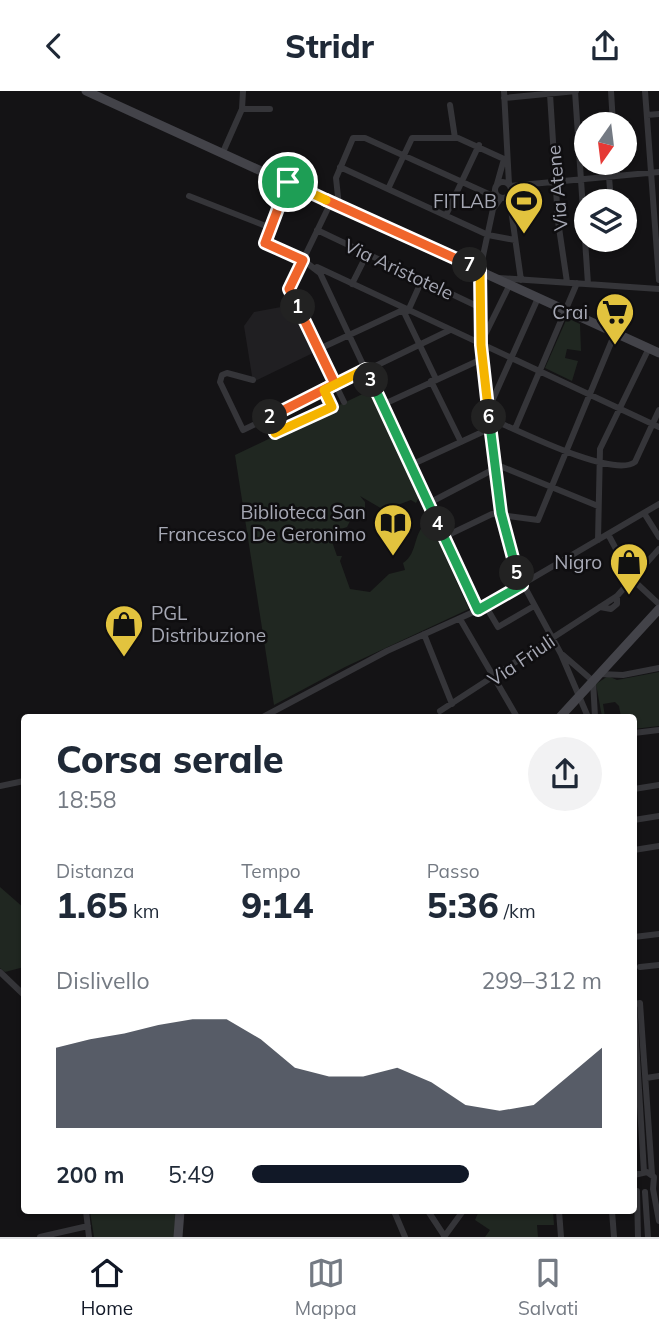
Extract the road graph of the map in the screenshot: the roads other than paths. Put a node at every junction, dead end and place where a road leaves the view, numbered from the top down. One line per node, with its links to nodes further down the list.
1 (86, 91): 19 (street)
2 (243, 91): 10 (street)
3 (576, 91): 7 (street); 26 (street)
4 (611, 91): 12 (street)
5 (645, 91): 14 (street)
6 (528, 93): 7 (street); 8 (street)
7 (554, 93): 28 (street, Via Atene)
8 (504, 94): 21 (street)
9 (450, 105): 15 (street)
10 (242, 109): 11 (street); 19 (street)
11 (270, 109)
12 (612, 112)
13 (659, 114): 14 (street)
14 (647, 115): 17 (street)
15 (455, 138): 18 (street); 20 (street)
16 (659, 142): 17 (street)
17 (649, 143): 24 (street)
18 (479, 145): 21 (street); 27 (street)
19 (223, 152): 29 (street)
20 (404, 155): 22 (street); 27 (street); 32 (street)
21 (505, 156): 30 (street); 31 (street)
22 (340, 167): 32 (street); 37 (street)
23 (659, 173): 24 (street)
24 (650, 174): 25 (street); 39 (street)
25 (613, 177): 26 (street); 33 (street)
26 (581, 179): 28 (street); 54 (street)
27 (462, 181): 36 (street); 38 (street)
28 (555, 181): 30 (street); 50 (street, Via Atene)
29 (288, 182): 37 (street); 40 (street)
30 (510, 185): 31 (street); 34 (street)
31 (496, 186): 36 (street)
32 (388, 189): 38 (street)
33 (612, 189)
34 (509, 195): 36 (street); 43 (street)
35 (189, 196): 40 (street)
36 (497, 197): 42 (street)
37 (335, 204): 41 (street); 47 (street)
38 (446, 215): 42 (street)
39 (656, 218): 49 (street)
40 (271, 228): 45 (street)
41 (317, 230): 44 (street, Via Aristotele); 45 (street)
42 (488, 235): 43 (street); 47 (street)
43 (515, 240): 51 (street)
44 (367, 254): 48 (street, Via Aristotele); 53 (street)
45 (303, 260): 46 (street); 66 (street)
46 (315, 267): 53 (street); 62 (street)
47 (480, 270): 51 (street); 57 (street)
48 (422, 280): 57 (street, Via Aristotele); 58 (street)
49 (659, 280)
50 (567, 282): 51 (street); 52 (street)
51 (516, 283): 56 (street); 64 (street)
52 (577, 283): 54 (street); 59 (street)
53 (352, 284): 58 (street)
54 (588, 284): 55 (street)
55 (659, 289)
56 (538, 298): 59 (street); 68 (street)
57 (481, 308): 64 (street)
58 (404, 310): 60 (street); 62 (street); 63 (street)
59 (565, 310): 61 (street); 71 (street)
60 (450, 330): 63 (street); 64 (street)
61 (615, 333): 65 (street); 76 (street)
62 (349, 335): 66 (street); 70 (street)
63 (419, 344): 70 (street); 73 (street)
64 (481, 345): 68 (street); 69 (street)
65 (649, 348): 67 (street); 80 (street)
66 (319, 349): 74 (street)
67 (659, 353)
68 (511, 358): 71 (street); 81 (street)
69 (482, 359): 73 (street); 81 (street)
70 (366, 369): 74 (street); 79 (street)
71 (539, 370): 76 (street); 88 (street)
72 (253, 380): 83 (street)
73 (433, 380): 79 (street); 89 (street)
74 (335, 384): 75 (street); 77 (street)
75 (324, 390): 78 (street); 85 (street)
76 (589, 393): 80 (street); 90 (street)
77 (344, 402)
78 (296, 404): 83 (street); 85 (street)
79 (382, 405): 92 (street)
80 (621, 409): 86 (street); 91 (street)
81 (488, 410): 84 (street)
82 (659, 410): 86 (street)
83 (268, 418): 85 (street)
84 (489, 418): 87 (street); 88 (street)
85 (304, 420)
86 (656, 426): 91 (street)
87 (491, 428): 89 (street); 93 (street)
88 (516, 429): 90 (street)
89 (461, 442): 92 (street)
90 (566, 450): 91 (street); 94 (street)
91 (598, 463): 98 (street)
92 (411, 465): 95 (street)
93 (496, 466): 94 (street); 95 (street); 99 (street)
94 (552, 486): 98 (street); 99 (street)
95 (428, 502): 97 (street); 102 (street)
96 (659, 504): 100 (street)
97 (418, 505)
98 (598, 506): 104 (street)
99 (501, 513): 102 (street); 107 (street)
100 (644, 513): 101 (street); 103 (street)
101 (608, 534): 104 (street); 106 (street)
102 (444, 537): 112 (street)
103 (659, 537)
104 (598, 540): 107 (street)
105 (659, 549): 106 (street, Via Friuli)
106 (632, 579): 108 (street); 115 (street, Via Friuli)
107 (522, 585): 109 (street); 110 (street)
108 (659, 604)
109 (485, 605): 110 (street); 112 (street)
110 (534, 606): 115 (street)
111 (659, 609): 117 (street)
112 (478, 610): 113 (street)
113 (460, 618): 114 (street); 120 (street)
114 (424, 634): 123 (street); 125 (street)
115 (552, 639): 116 (street); 120 (street, Via Friuli)
116 (561, 654): 121 (street); 122 (street)
117 (609, 665): 119 (street); 121 (street)
118 (659, 669): 119 (street)
119 (619, 674): 121 (street)
120 (495, 678): 123 (street, Via Friuli); 126 (street)
121 (596, 678): 122 (street); 129 (street)
122 (581, 695): 127 (street); 128 (street)
123 (452, 704): 124 (street, Via Friuli)
124 (440, 711)
125 (277, 714)
126 (515, 714)
127 (563, 714)
128 (587, 714)
129 (594, 714)
130 (659, 731): 131 (street)
131 (637, 733)
132 (21, 782): 134 (street)
133 (659, 785): 135 (street)
134 (0, 786)
135 (637, 789)
136 (659, 816): 137 (street)
137 (637, 820)
138 (659, 846): 139 (street)
139 (637, 850)
140 (659, 934): 141 (street)
141 (637, 938)
142 (659, 965): 143 (street)
143 (640, 967)
144 (0, 972): 145 (street)
145 (21, 992)
146 (637, 1004): 149 (street)
147 (637, 1056): 150 (street)
148 (659, 1076): 149 (street)
149 (646, 1078): 152 (street)
150 (644, 1172): 151 (street); 152 (street)
151 (637, 1173)
152 (654, 1182): 153 (street); 162 (street); 172 (street)
153 (637, 1189)
154 (86, 1214): 163 (street)
155 (180, 1214): 166 (street)
156 (396, 1214): 167 (street)
157 (430, 1214): 168 (street)
158 (461, 1214): 168 (street)
159 (559, 1214): 169 (street)
160 (611, 1214): 170 (street)
161 (637, 1214): 171 (street)
162 (659, 1221)
163 (88, 1226): 164 (street); 165 (street)
164 (40, 1237)
165 (89, 1237)
166 (178, 1237)
167 (405, 1237)
168 (445, 1237)
169 (562, 1237)
170 (614, 1237)
171 (638, 1237)
172 (648, 1237)

